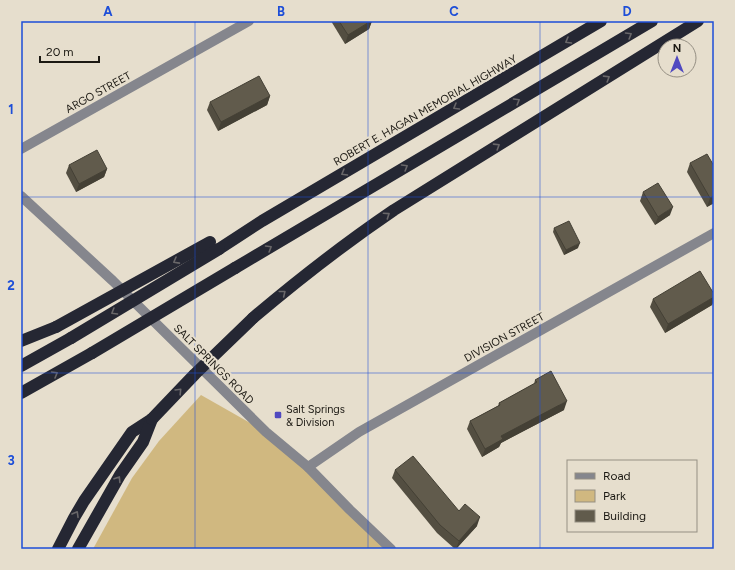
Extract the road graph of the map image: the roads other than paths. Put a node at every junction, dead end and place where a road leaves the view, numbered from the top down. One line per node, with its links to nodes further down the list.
1 (249, 21): 5 (street, ARGO STREET)
2 (601, 21): 8 (highway, ROBERT E. HAGAN MEMORIAL HIGHWAY, one-way to 8)
3 (652, 21): 11 (highway, one-way to 3, bridge)
4 (698, 21): 12 (highway, one-way to 4, bridge)
5 (21, 149)
6 (21, 196): 13 (street, SALT SPRINGS ROAD)
7 (714, 233): 13 (street, DIVISION STREET)
8 (215, 246): 9 (highway, one-way to 9, bridge); 10 (highway, one-way to 10, bridge)
9 (21, 341)
10 (21, 366)
11 (21, 393)
12 (152, 419): 14 (highway, one-way to 12); 15 (highway, one-way to 12)
13 (308, 467): 16 (street, SALT SPRINGS ROAD)
14 (58, 549)
15 (78, 549)
16 (391, 549)

